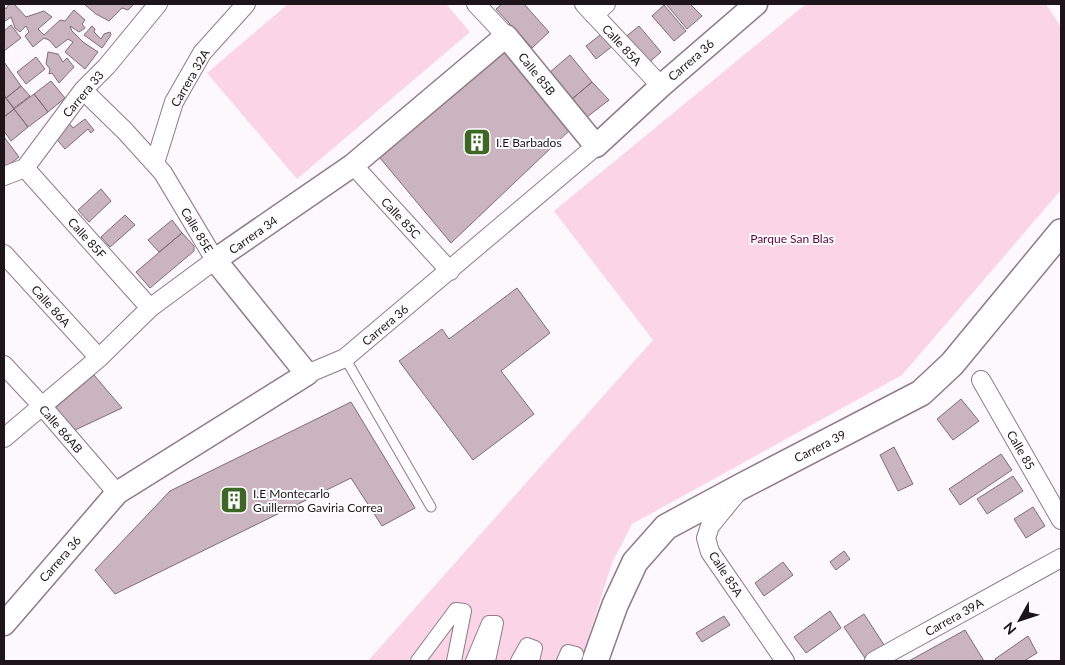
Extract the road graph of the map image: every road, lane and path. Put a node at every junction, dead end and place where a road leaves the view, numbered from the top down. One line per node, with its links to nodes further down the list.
1 (158, 4): 8 (street, Carrera 33)
2 (246, 4): 10 (street, Carrera 32A)
3 (756, 4): 7 (street, Carrera 36)
4 (482, 6): 6 (street, Calle 85B)
5 (595, 7): 7 (street, Calle 85A)
6 (506, 36): 9 (street, Calle 85B); 11 (street, Carrera 34)
7 (661, 86): 9 (street, Carrera 36)
8 (83, 90): 10 (street, Calle 85E); 12 (street, Carrera 33)
9 (596, 146): 17 (street, Carrera 36)
10 (154, 163): 16 (street, Calle 85E)
11 (353, 166): 16 (street, Carrera 34); 17 (street, Calle 85C)
12 (24, 168): 13 (street); 18 (street, Calle 85F)
13 (4, 176)
14 (1061, 232): 26 (main road, Carrera 39)
15 (4, 254): 19 (street, Calle 86A)
16 (215, 260): 18 (street, Carrera 34); 22 (street, Calle 85E)
17 (450, 271): 20 (street, Carrera 36)
18 (150, 308): 19 (street, Carrera 34)
19 (99, 358): 24 (street, Carrera 34)
20 (345, 358): 22 (street, Carrera 36); 28 (lane)
21 (4, 365): 24 (street, Calle 86AB)
22 (307, 374): 27 (street, Carrera 36)
23 (981, 380): 29 (street, Calle 85)
24 (42, 407): 25 (street, Carrera 34); 27 (street, Calle 86AB)
25 (4, 438)
26 (742, 486): 32 (main road, Carrera 39); 40 (street, Calle 85A)
27 (117, 493): 31 (street, Carrera 36)
28 (431, 506)
29 (1059, 511)
30 (1061, 558): 41 (street, Carrera 39A)
31 (4, 624)
32 (587, 660): 39 (street)
33 (418, 661): 34 (street)
34 (454, 661)
35 (473, 661): 36 (street)
36 (488, 661)
37 (518, 661): 38 (street)
38 (532, 661)
39 (564, 661)
40 (785, 661)
41 (874, 661)

